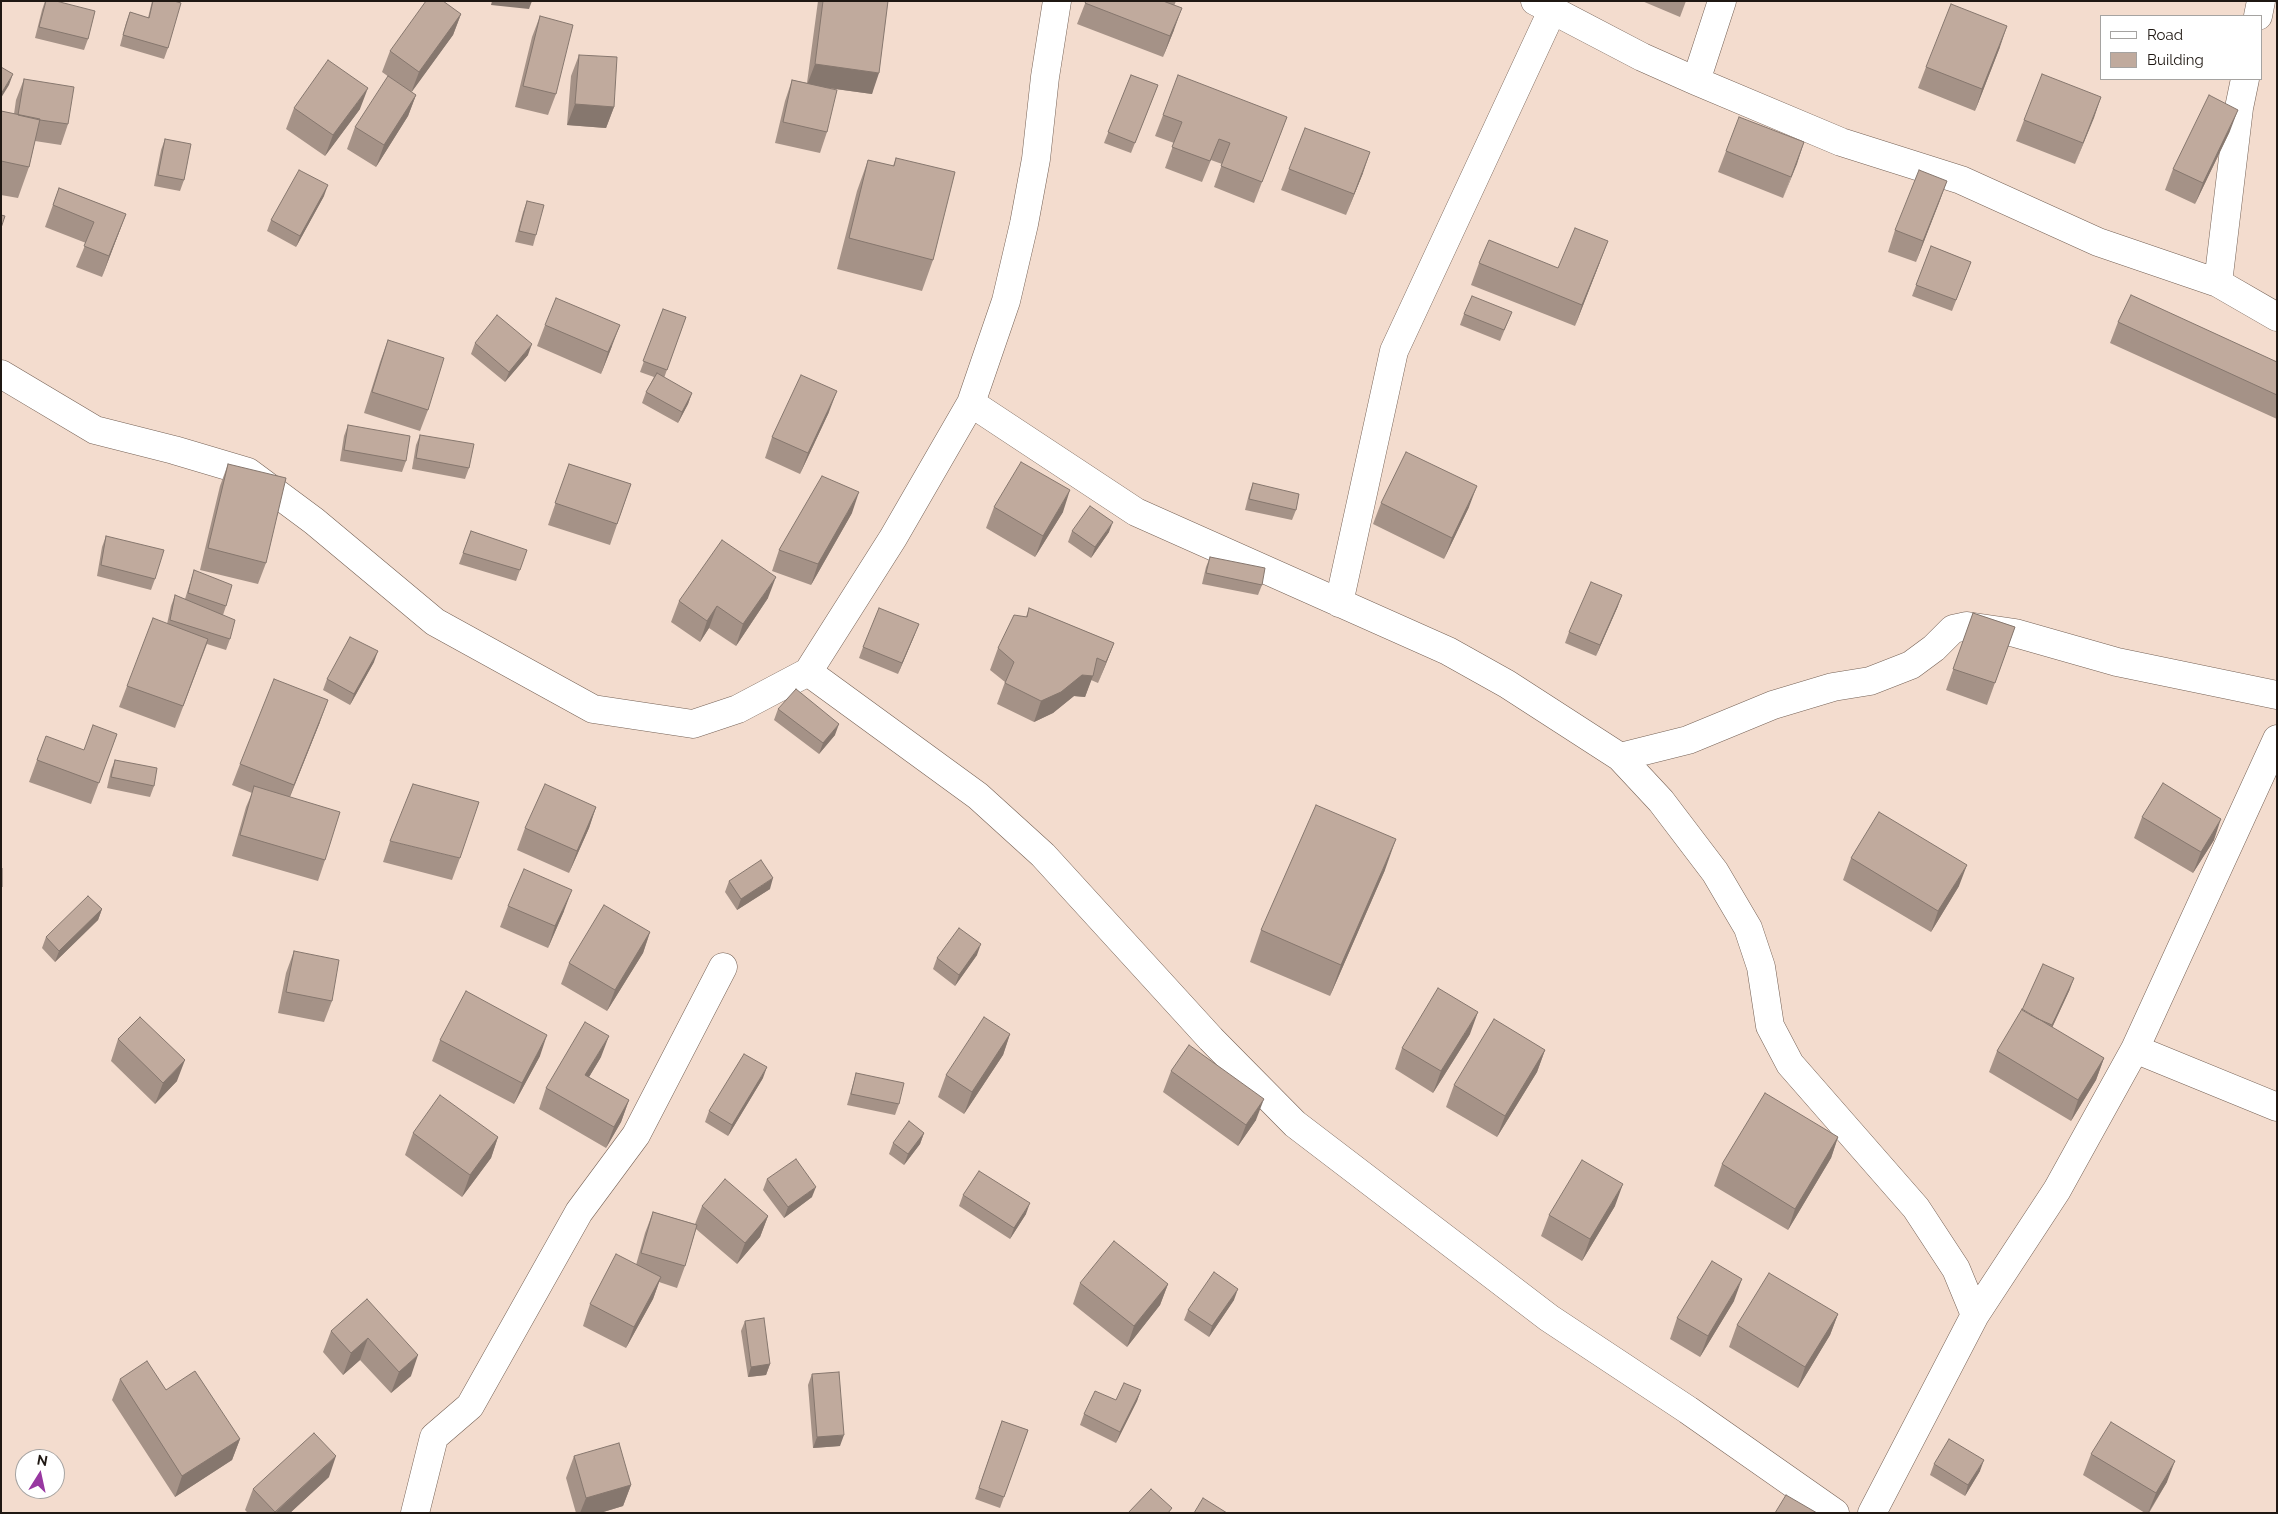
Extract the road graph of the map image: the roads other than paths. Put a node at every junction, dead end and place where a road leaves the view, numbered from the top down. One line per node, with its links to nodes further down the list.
1 (1057, 1): 11 (street)
2 (1722, 1): 7 (street)
3 (2261, 1): 5 (street)
4 (1544, 6): 7 (street); 12 (street)
5 (2258, 15)
6 (2245, 80): 8 (street)
7 (1696, 81): 8 (street)
8 (2218, 284): 9 (street)
9 (2277, 317)
10 (1, 374): 13 (street)
11 (970, 403): 12 (street); 13 (street)
12 (1339, 603): 16 (street)
13 (808, 672): 22 (street)
14 (2277, 695): 16 (street)
15 (2277, 739): 18 (street)
16 (1620, 757): 20 (street)
17 (723, 968): 21 (street)
18 (2135, 1049): 19 (street); 20 (street)
19 (2277, 1107)
20 (1975, 1315): 23 (street)
21 (415, 1513)
22 (1835, 1513)
23 (1872, 1513)

